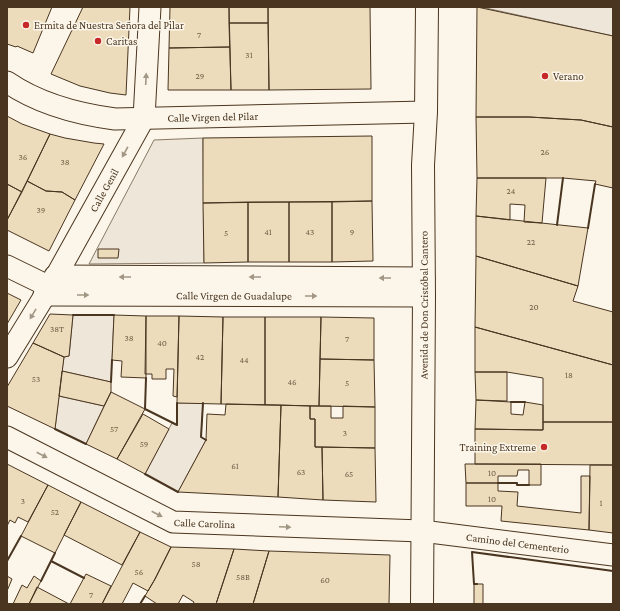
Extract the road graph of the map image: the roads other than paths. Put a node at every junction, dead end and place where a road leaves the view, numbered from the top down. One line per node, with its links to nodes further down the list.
1 (150, 7): 5 (street, Calle Genil, one-way to 1)
2 (427, 7): 4 (main road, Avenida de Don Cristóbal Cantero)
3 (7, 82): 5 (street, Calle Virgen del Pilar)
4 (426, 112): 5 (street, Calle Virgen del Pilar); 8 (main road, Avenida de Don Cristóbal Cantero)
5 (144, 118): 7 (street, Calle Genil, one-way to 7)
6 (7, 266): 7 (street, Calle Virgen de Guadalupe)
7 (50, 286): 8 (street, Calle Virgen de Guadalupe); 9 (street, Calle Genil, one-way to 9)
8 (424, 287): 11 (main road, Avenida de Don Cristóbal Cantero)
9 (7, 357)
10 (7, 437): 11 (street, Calle Carolina, one-way to 11)
11 (422, 531): 12 (street, Camino del Cementerio); 13 (main road, Avenida de Don Cristóbal Cantero)
12 (613, 555)
13 (422, 604)

